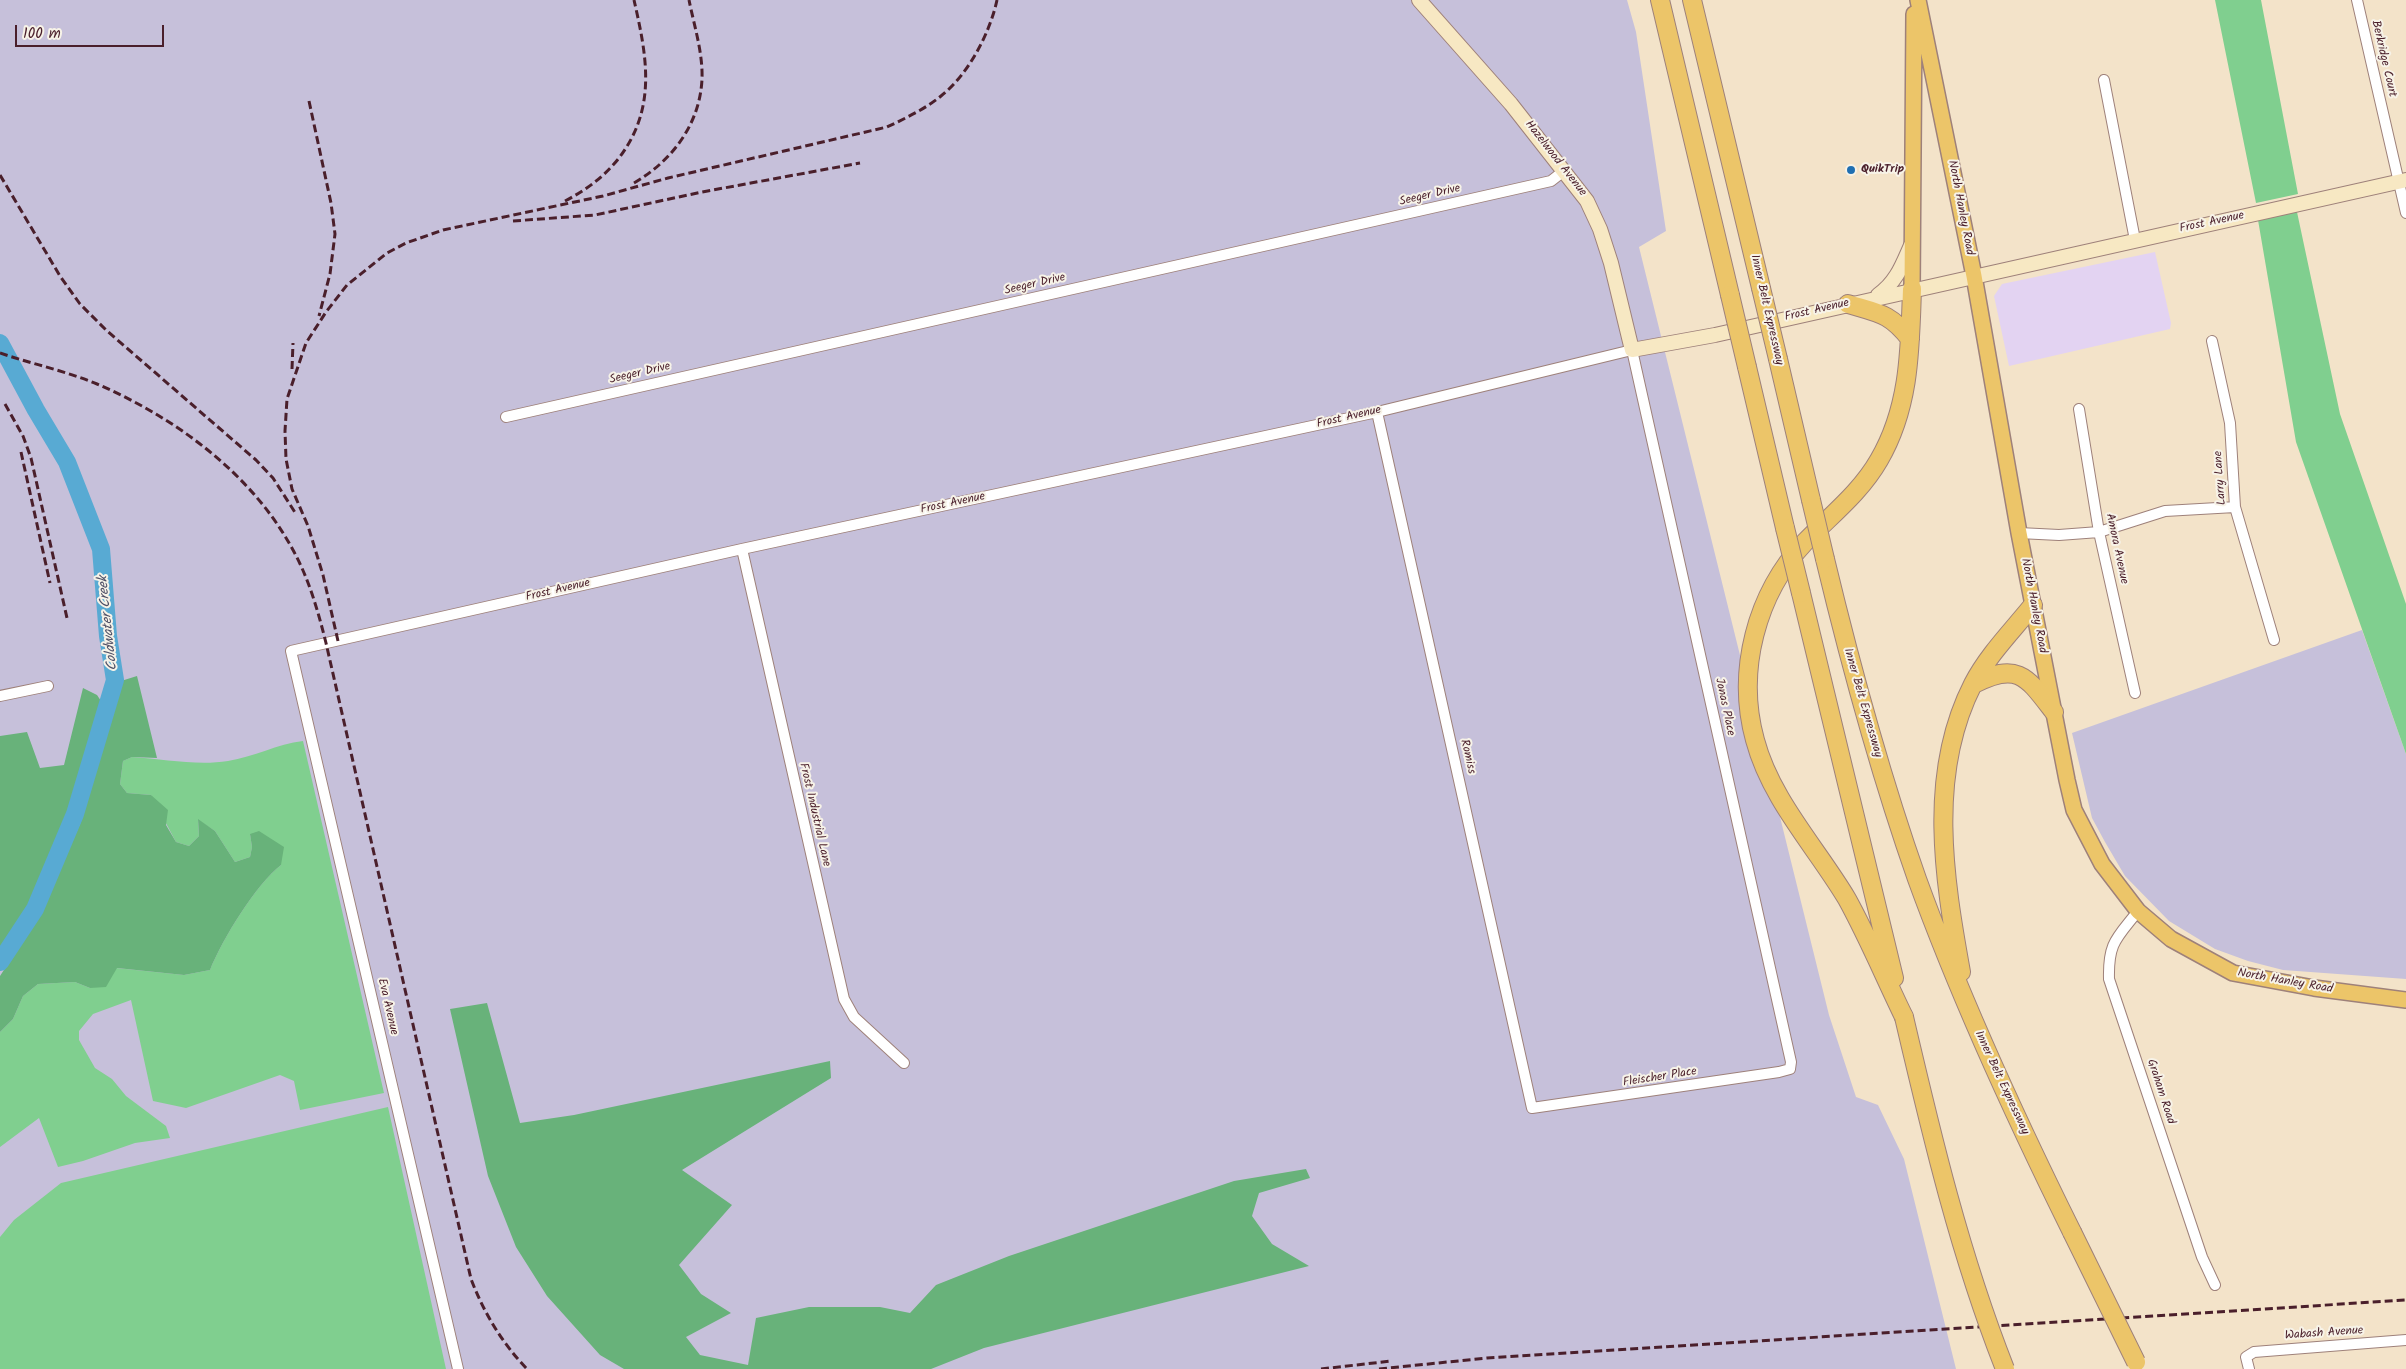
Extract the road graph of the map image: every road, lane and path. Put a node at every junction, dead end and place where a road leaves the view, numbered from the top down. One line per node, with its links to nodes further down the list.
1 (1419, 0): 7 (street, Hazelwood Avenue)
2 (1660, 0): 37 (highway, bridge)
3 (1692, 0): 36 (highway, Inner Belt Expressway, bridge)
4 (1916, 0): 11 (main road); 12 (main road, North Hanley Road)
5 (2357, 0): 8 (street, Berkridge Court)
6 (2104, 80): 10 (street)
7 (1565, 170): 18 (street, Hazelwood Avenue); 21 (street, Seeger Drive)
8 (2403, 181): 9 (street, Berkridge Court); 10 (street, Frost Avenue)
9 (2406, 213)
10 (2135, 240): 12 (street, Frost Avenue)
11 (1912, 242): 13 (main road); 14 (street)
12 (1974, 276): 13 (street, Frost Avenue); 24 (main road, North Hanley Road)
13 (1912, 289): 14 (street, Frost Avenue); 16 (highway)
14 (1873, 298): 15 (street, Frost Avenue)
15 (1848, 304): 16 (highway); 18 (street, Frost Avenue)
16 (1910, 339): 37 (highway)
17 (2212, 341): 22 (street, Larry Lane)
18 (1632, 350): 20 (street, Frost Avenue); 39 (street, Jonas Place)
19 (2079, 410): 23 (street, Amora Avenue)
20 (1378, 412): 25 (street, Frost Avenue); 40 (street, Romiss)
21 (506, 417)
22 (2235, 507): 23 (street); 27 (street, Larry Lane)
23 (2099, 532): 24 (street); 31 (street, Amora Avenue)
24 (2019, 533): 26 (main road, North Hanley Road)
25 (742, 549): 28 (street, Frost Avenue); 38 (street, Frost Industrial Lane)
26 (2033, 605): 29 (highway); 33 (main road, North Hanley Road)
27 (2274, 640)
28 (291, 651): 44 (street, Eva Avenue)
29 (1973, 684): 33 (highway); 36 (highway)
30 (48, 686): 32 (street)
31 (2135, 693)
32 (0, 696)
33 (2054, 712): 34 (main road, North Hanley Road)
34 (2138, 911): 35 (main road, North Hanley Road); 41 (street, Graham Road)
35 (2406, 1000)
36 (1968, 1010): 43 (highway, Inner Belt Expressway, bridge)
37 (1904, 1017): 45 (highway, bridge)
38 (904, 1063)
39 (1790, 1069): 40 (street, Fleischer Place)
40 (1532, 1108)
41 (2215, 1285)
42 (2406, 1340): 46 (street, Wabash Avenue)
43 (2138, 1365)
44 (458, 1369)
45 (2005, 1369)
46 (2249, 1369)

